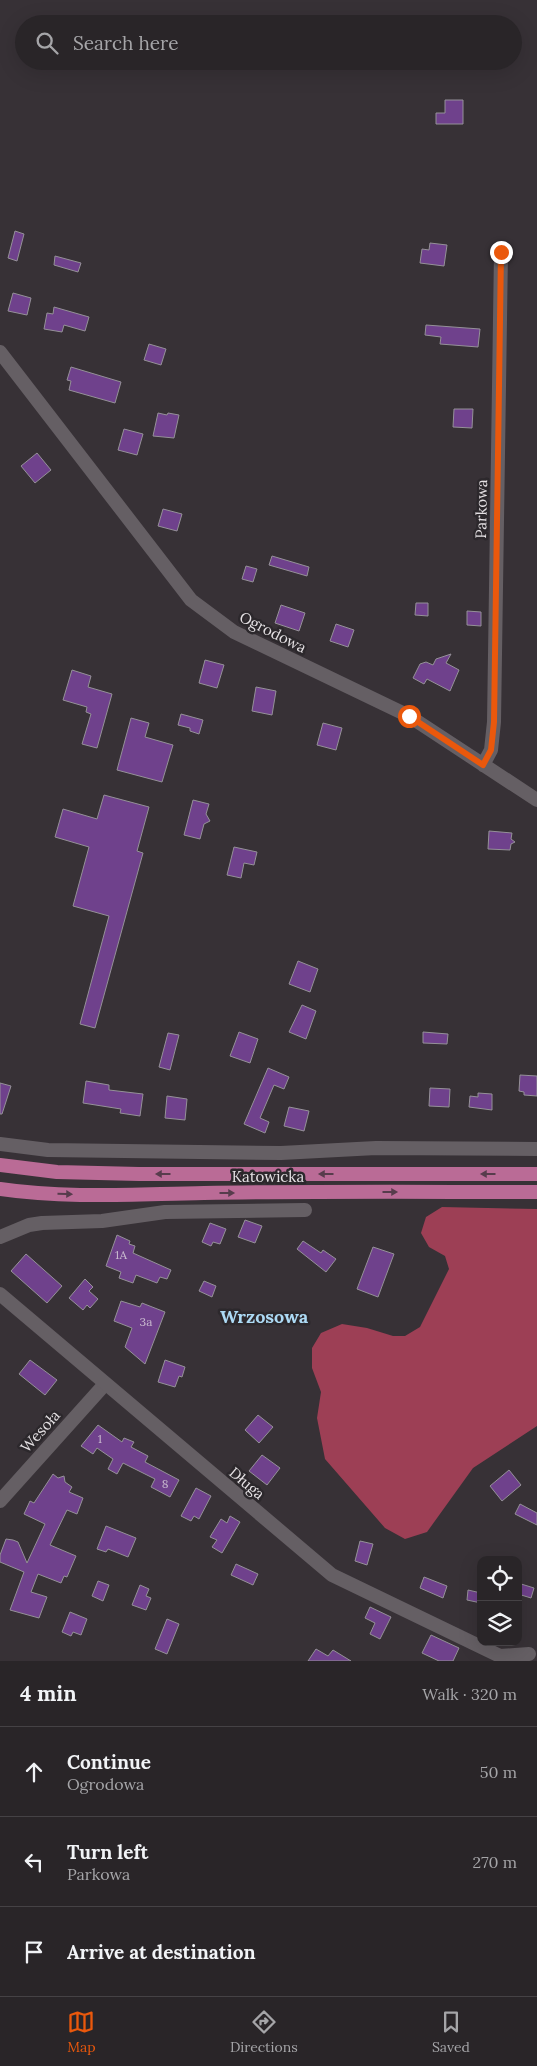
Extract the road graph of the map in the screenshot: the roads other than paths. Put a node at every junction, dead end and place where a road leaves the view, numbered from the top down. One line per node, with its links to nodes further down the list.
1 (501, 252): 3 (street, Parkowa)
2 (0, 352): 3 (street, Ogrodowa)
3 (483, 765): 4 (street, Ogrodowa)
4 (537, 800)
5 (0, 1144): 6 (street)
6 (537, 1149)
7 (0, 1166): 8 (main road, Katowicka)
8 (16, 1168): 9 (street); 10 (main road, Katowicka, one-way to 8)
9 (0, 1172)
10 (537, 1174)
11 (0, 1189): 12 (main road, Katowicka)
12 (16, 1191): 13 (main road, Katowicka, one-way to 13); 14 (street)
13 (537, 1192)
14 (0, 1198)
15 (305, 1210): 16 (street)
16 (0, 1237)
17 (0, 1294): 18 (street, Długa)
18 (105, 1384): 19 (street, Wesoła); 21 (street, Długa)
19 (0, 1501)
20 (531, 1653): 21 (street, Długa)
21 (504, 1658)

